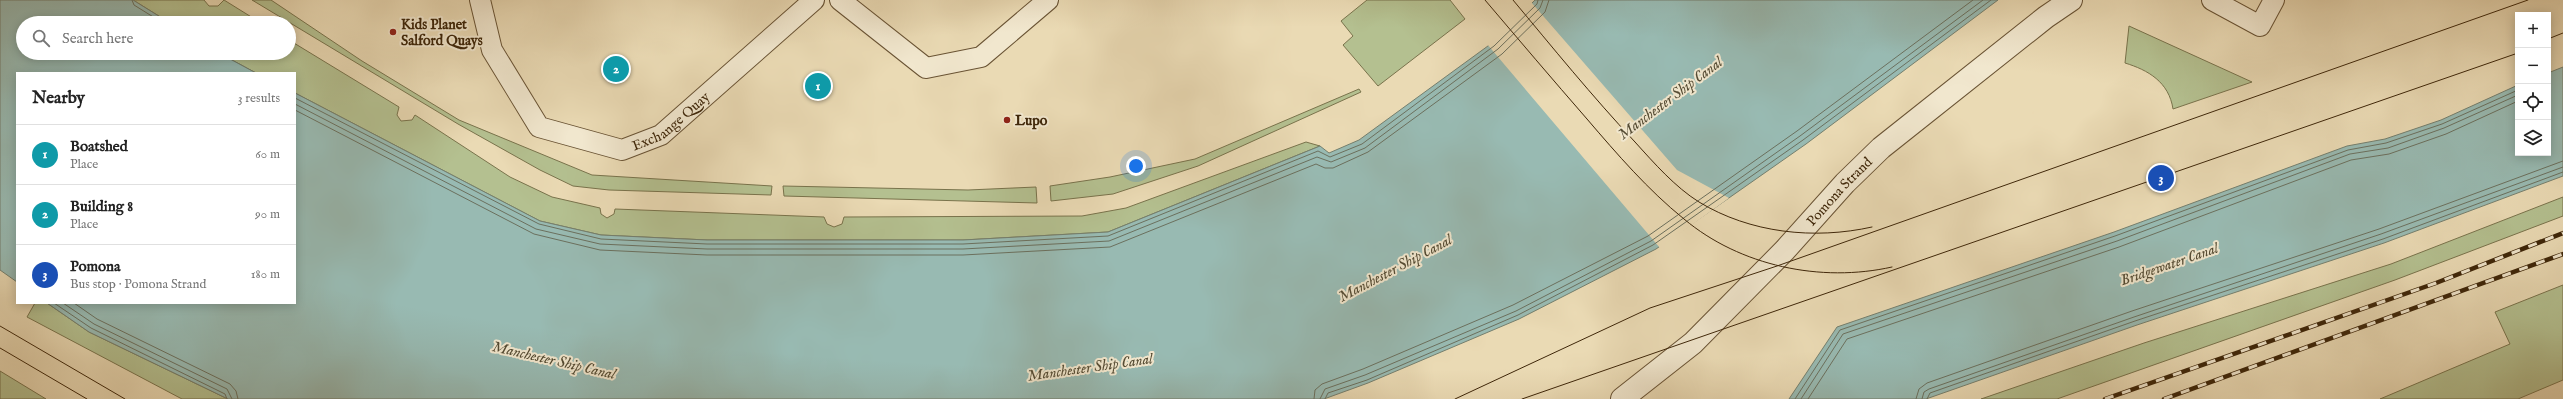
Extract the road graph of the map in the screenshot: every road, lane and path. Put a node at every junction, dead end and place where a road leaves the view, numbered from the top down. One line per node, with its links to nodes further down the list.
1 (480, 0): 2 (lane, Exchange Quay)
2 (814, 0)
3 (840, 0): 4 (lane)
4 (1048, 0)
5 (2071, 0): 8 (street, Pomona Strand)
6 (2212, 0): 7 (lane)
7 (2274, 0)
8 (1622, 399)

